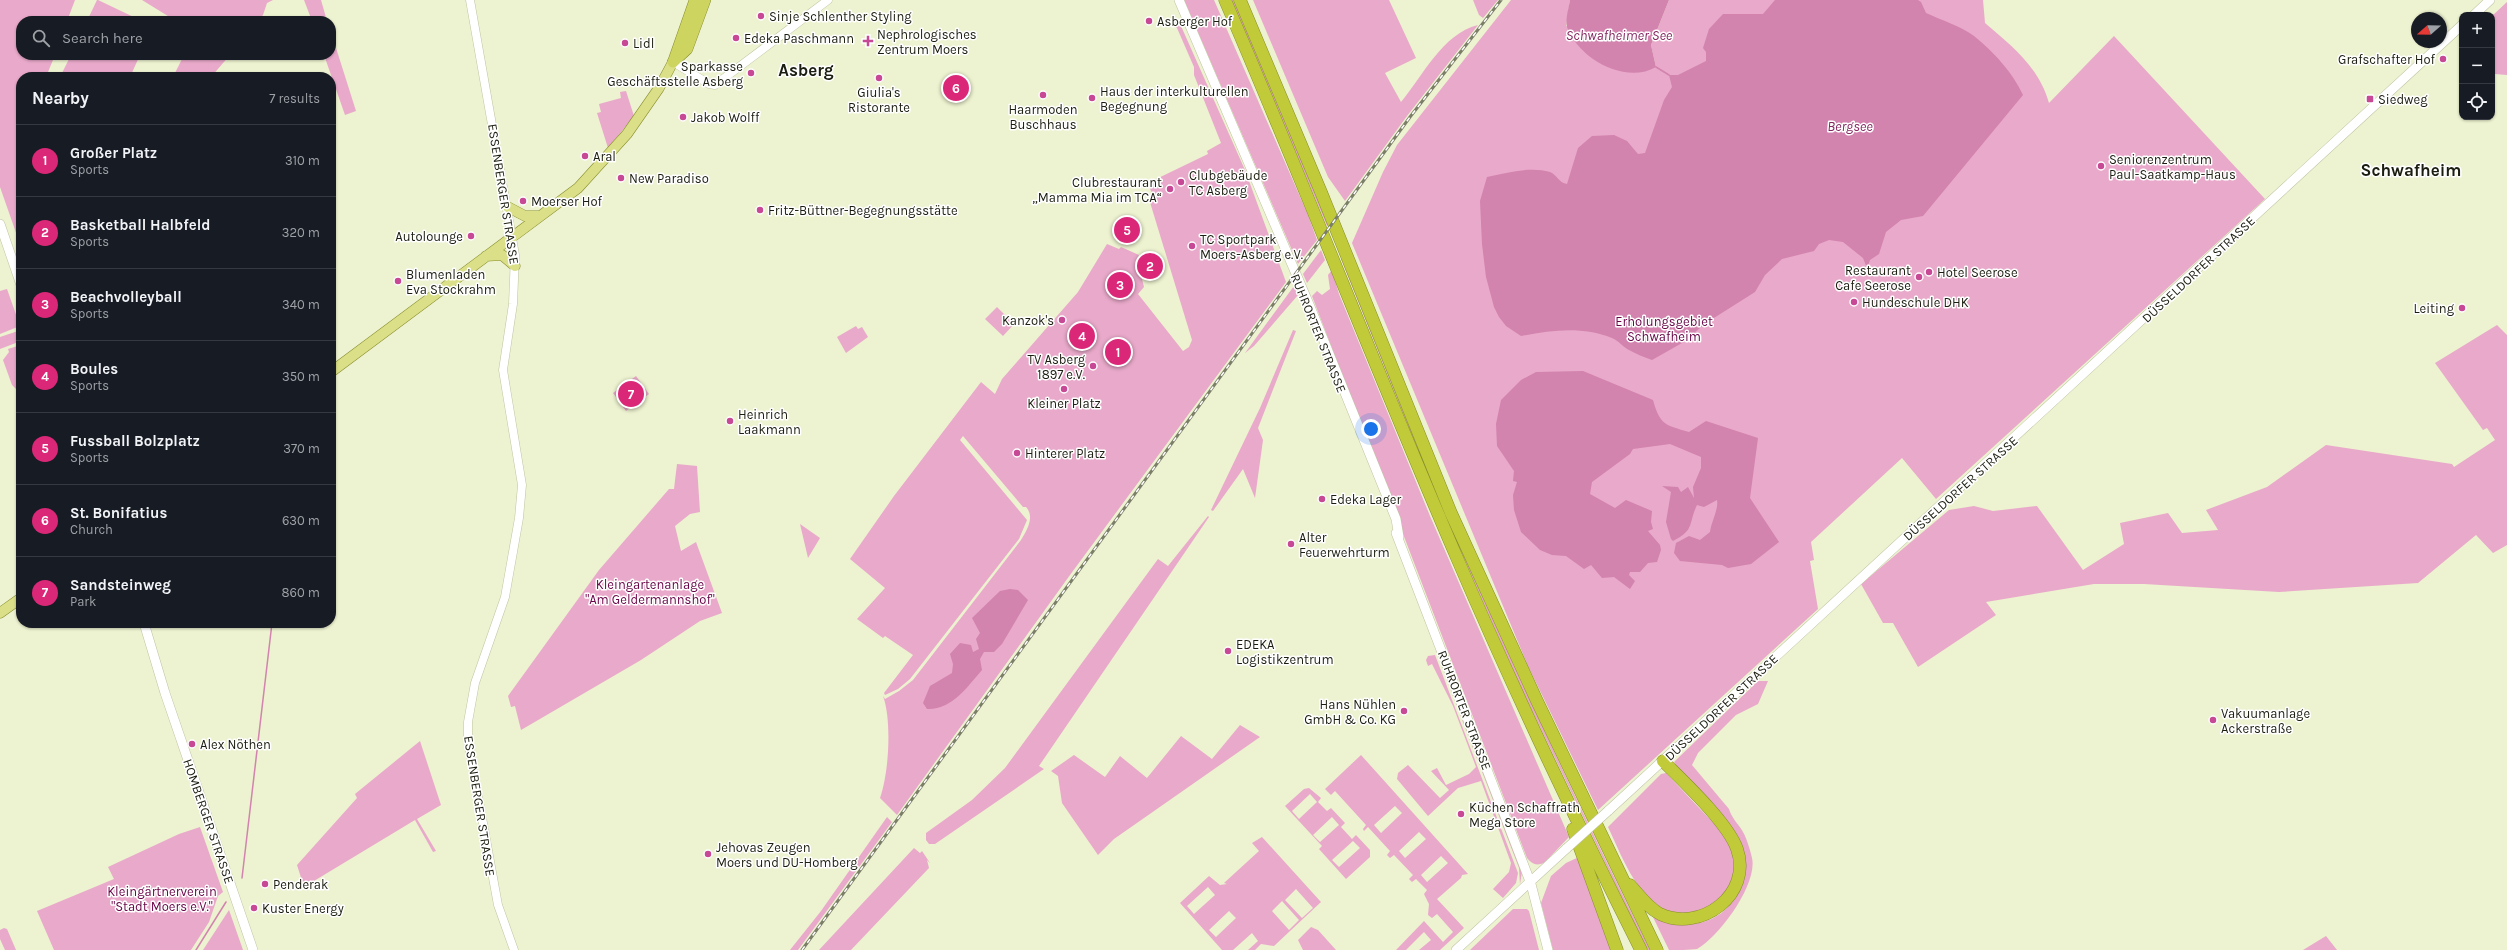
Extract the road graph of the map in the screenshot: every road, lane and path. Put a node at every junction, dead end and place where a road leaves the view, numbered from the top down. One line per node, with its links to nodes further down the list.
1 (470, 0): 12 (street, ESSENBERGER STRASSE)
2 (695, 0): 11 (highway)
3 (705, 0): 11 (highway)
4 (828, 0): 11 (street)
5 (1179, 0): 26 (main road, RUHRORTER STRASSE)
6 (1225, 0): 24 (highway)
7 (1240, 0): 25 (highway)
8 (2490, 0): 9 (main road)
9 (2477, 12)
10 (2459, 28): 23 (main road, DÜSSELDORFER STRASSE)
11 (673, 62): 13 (main road)
12 (508, 207): 13 (main road); 15 (street, ESSENBERGER STRASSE)
13 (539, 216): 15 (main road)
14 (0, 224): 18 (main road)
15 (512, 235): 16 (main road); 17 (street, ESSENBERGER STRASSE)
16 (486, 256): 17 (main road); 19 (main road)
17 (516, 266): 28 (street, ESSENBERGER STRASSE)
18 (16, 270)
19 (336, 368)
20 (16, 602): 21 (main road)
21 (0, 613)
22 (145, 628): 27 (main road, HOMBERGER STRASSE)
23 (1663, 761): 25 (highway); 26 (main road, DÜSSELDORFER STRASSE, bridge)
24 (1549, 762): 31 (highway); 32 (highway)
25 (1620, 874): 33 (highway)
26 (1531, 884): 29 (main road, DÜSSELDORFER STRASSE); 30 (main road, RUHRORTER STRASSE)
27 (254, 950)
28 (514, 950)
29 (1456, 950)
30 (1548, 950)
31 (1617, 950)
32 (1640, 950)
33 (1657, 950)

